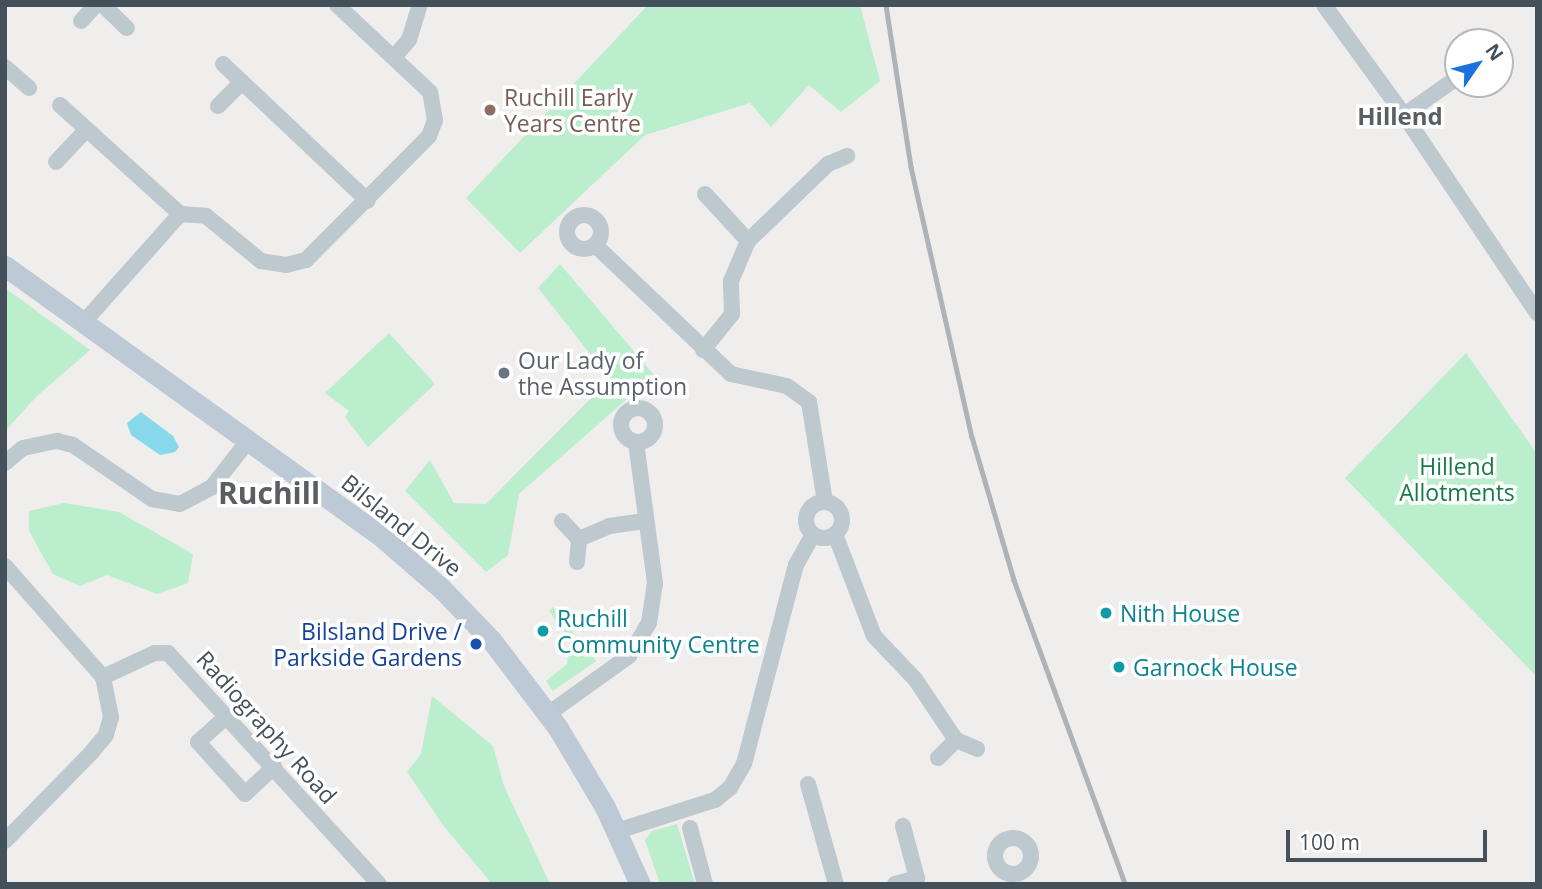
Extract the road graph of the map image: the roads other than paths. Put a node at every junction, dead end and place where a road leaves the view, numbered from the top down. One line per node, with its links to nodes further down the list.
1 (96, 5): 6 (street)
2 (103, 5): 7 (street)
3 (337, 5): 8 (street)
4 (420, 5): 8 (street)
5 (1324, 5): 17 (street)
6 (81, 21)
7 (127, 28)
8 (394, 57): 22 (street)
9 (24, 60): 11 (street)
10 (223, 64): 12 (street)
11 (9, 70): 14 (street)
12 (242, 82): 16 (street); 22 (street)
13 (1444, 87): 17 (street)
14 (29, 88)
15 (60, 105): 18 (street)
16 (218, 106)
17 (1404, 115): 27 (street)
18 (86, 130): 20 (street); 23 (street)
19 (846, 156): 24 (street)
20 (57, 162)
21 (705, 194): 24 (street)
22 (368, 201): 23 (street)
23 (180, 214): 28 (street)
24 (748, 241): 29 (street)
25 (595, 245): 29 (street)
26 (5, 266): 28 (main road, Bilsland Drive)
27 (1537, 313)
28 (83, 323): 30 (main road, Bilsland Drive)
29 (703, 350): 33 (street)
30 (247, 442): 32 (street); 42 (main road, Bilsland Drive)
31 (636, 443): 35 (street)
32 (5, 464)
33 (825, 502): 36 (street); 37 (street)
34 (562, 521): 38 (street)
35 (645, 521): 38 (street); 42 (street)
36 (813, 534): 37 (street); 51 (street)
37 (835, 534): 44 (street)
38 (579, 538): 39 (street)
39 (577, 562)
40 (5, 566): 41 (street)
41 (103, 677): 43 (street, Radiography Road); 52 (street)
42 (548, 714): 51 (main road, Bilsland Drive)
43 (227, 716): 47 (street, Radiography Road); 47 (street)
44 (956, 740): 45 (street); 46 (street)
45 (977, 749)
46 (938, 758)
47 (274, 768): 53 (street, Radiography Road)
48 (808, 784): 56 (street)
49 (903, 826): 57 (street)
50 (690, 828): 55 (street)
51 (617, 831): 54 (main road, Bilsland Drive)
52 (5, 841)
53 (379, 884)
54 (640, 884)
55 (705, 884)
56 (836, 884)
57 (895, 884)

